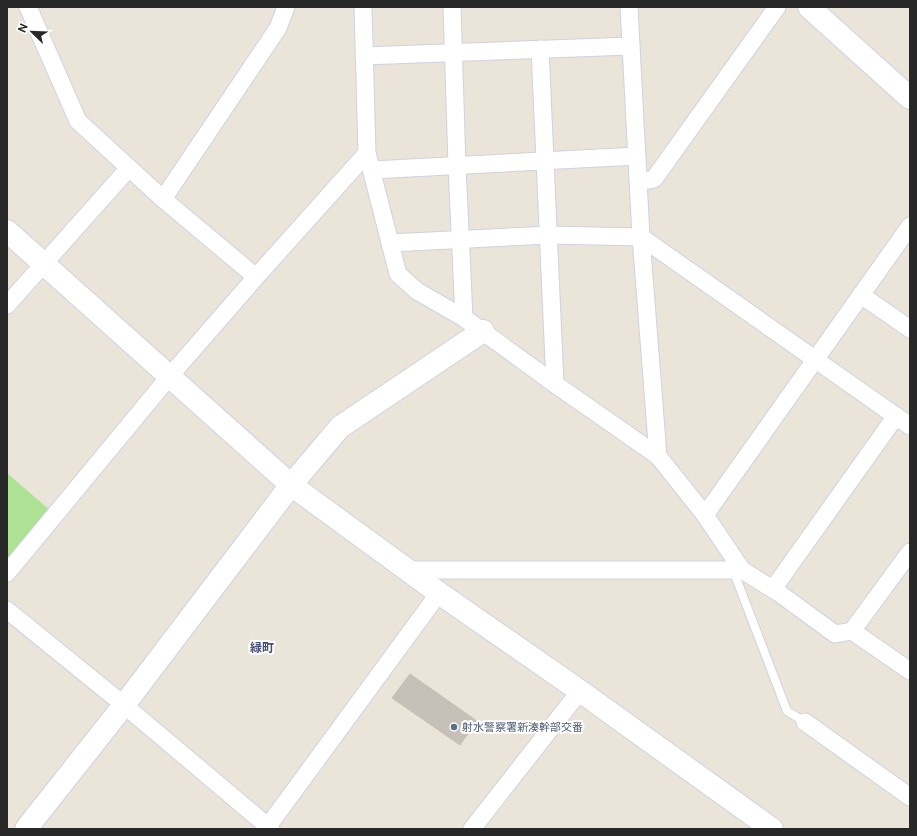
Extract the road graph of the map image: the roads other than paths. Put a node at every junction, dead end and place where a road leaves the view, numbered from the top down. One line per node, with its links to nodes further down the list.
1 (28, 7): 17 (street)
2 (286, 7): 20 (street)
3 (362, 7): 11 (street)
4 (452, 7): 10 (street)
5 (629, 7): 8 (street)
6 (777, 7): 19 (street)
7 (809, 7): 12 (street)
8 (631, 46): 9 (street); 14 (street)
9 (540, 49): 10 (street); 15 (street)
10 (454, 52): 11 (street); 16 (street)
11 (364, 56): 13 (street)
12 (910, 98)
13 (368, 153): 18 (street); 28 (street)
14 (637, 156): 15 (street); 19 (street)
15 (546, 161): 16 (street); 23 (street)
16 (457, 165): 18 (street); 25 (street)
17 (129, 168): 20 (street); 27 (street)
18 (372, 170): 26 (street)
19 (639, 182): 24 (street)
20 (163, 199): 28 (street)
21 (910, 226): 29 (street)
22 (7, 231): 27 (street)
23 (549, 235): 24 (street); 25 (street); 36 (street)
24 (641, 237): 34 (street); 38 (street)
25 (460, 238): 26 (street); 31 (street)
26 (390, 243): 31 (street)
27 (44, 264): 30 (street); 35 (street)
28 (256, 277): 35 (street)
29 (861, 295): 32 (street); 34 (street)
30 (7, 305)
31 (464, 318): 33 (street)
32 (910, 329)
33 (483, 331): 36 (street); 39 (street)
34 (815, 359): 37 (street); 40 (street)
35 (170, 377): 39 (street); 44 (street)
36 (555, 384): 38 (street)
37 (906, 423): 45 (street)
38 (658, 456): 40 (street)
39 (292, 485): 42 (street); 51 (street)
40 (705, 515): 43 (street)
41 (910, 552): 48 (street)
42 (407, 570): 43 (street); 46 (street)
43 (737, 570): 45 (street); 52 (lane)
44 (7, 574)
45 (773, 589): 48 (street)
46 (439, 594): 50 (street); 54 (street)
47 (7, 610): 51 (street)
48 (852, 631): 49 (street)
49 (910, 671)
50 (580, 691): 56 (street); 57 (street)
51 (124, 705): 54 (street); 55 (street)
52 (805, 722): 53 (street)
53 (910, 797)
54 (268, 828)
55 (26, 829)
56 (472, 829)
57 (772, 829)

